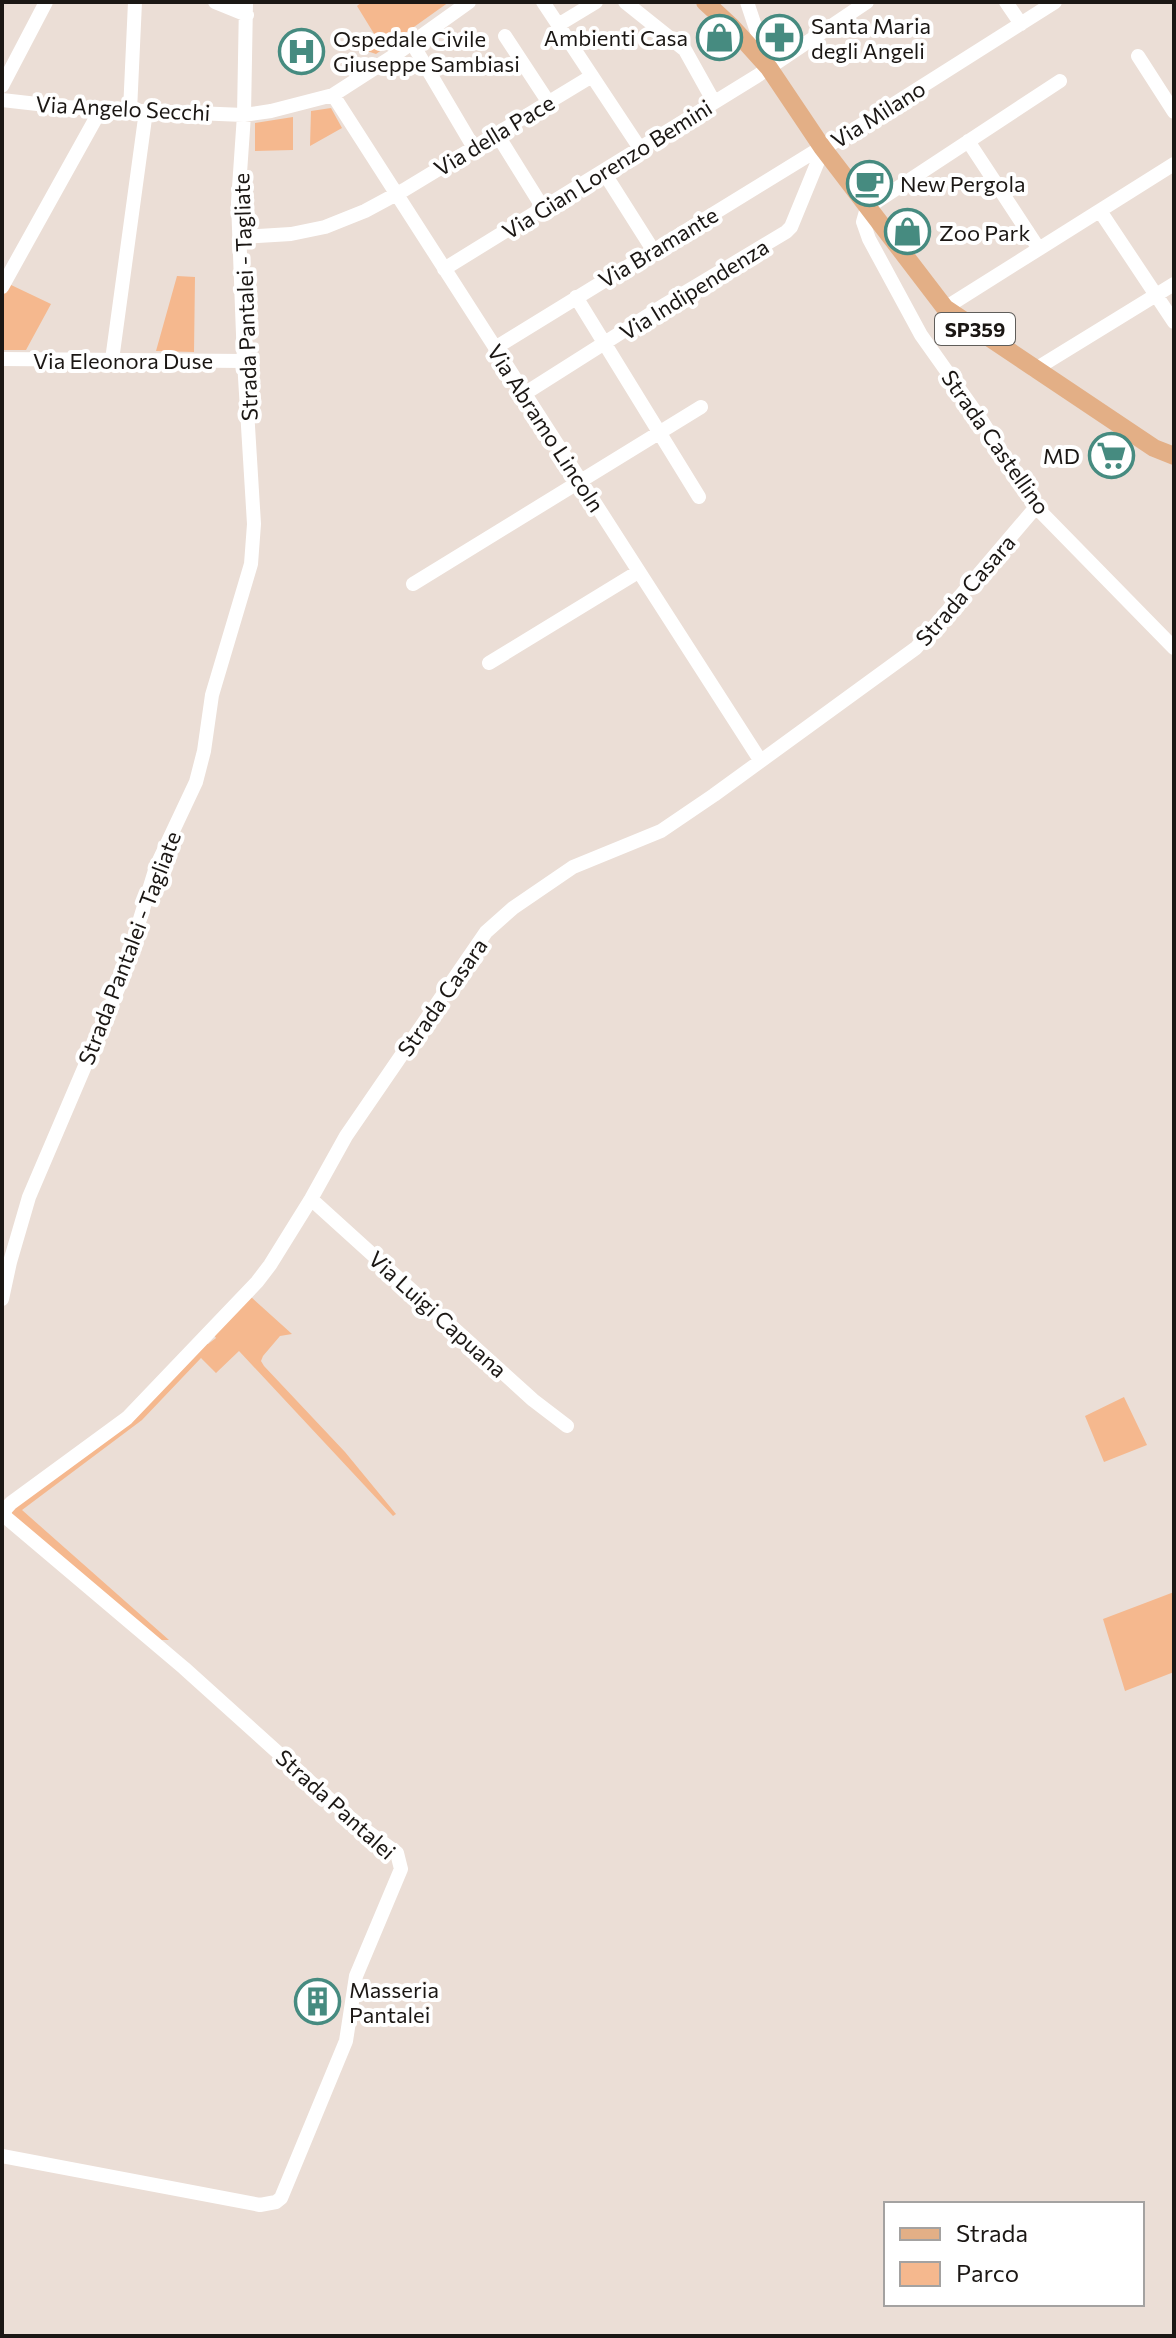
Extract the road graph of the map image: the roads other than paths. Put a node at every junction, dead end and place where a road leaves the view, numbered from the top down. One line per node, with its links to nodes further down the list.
1 (46, 2): 22 (street)
2 (135, 2): 28 (street)
3 (215, 2): 13 (street)
4 (469, 2): 17 (street, Via Angelo Secchi)
5 (543, 2): 15 (street)
6 (596, 2): 15 (street)
7 (625, 2): 25 (street)
8 (747, 2): 19 (street)
9 (867, 2): 19 (street, Via Gian Lorenzo Bemini)
10 (1006, 2): 14 (street)
11 (1055, 2): 14 (street, Via Milano)
12 (714, 4): 19 (main road, SP359)
13 (246, 9): 31 (street, Strada Pantalei - Tagliate)
14 (1021, 24): 36 (street, Via Milano)
15 (558, 25): 20 (street)
16 (505, 36): 26 (street)
17 (412, 43): 23 (street, Via Angelo Secchi); 35 (street)
18 (1138, 56): 30 (street)
19 (769, 68): 25 (street, Via Gian Lorenzo Bemini); 36 (main road, SP359)
20 (592, 76): 26 (street, Via della Pace); 34 (street)
21 (1060, 81): 33 (street)
22 (2, 86)
23 (333, 95): 31 (street, Via Angelo Secchi); 39 (street, Via Abramo Lincoln)
24 (2, 100): 27 (street, Via Angelo Secchi)
25 (714, 102): 34 (street, Via Gian Lorenzo Bemini)
26 (549, 103): 32 (street, Via della Pace)
27 (101, 109): 28 (street, Via Angelo Secchi); 47 (street)
28 (130, 111): 29 (street, Via Angelo Secchi)
29 (146, 111): 31 (street, Via Angelo Secchi); 56 (street)
30 (1174, 112)
31 (244, 115): 43 (street, Strada Pantalei - Tagliate)
32 (497, 134): 35 (street, Via della Pace); 40 (street)
33 (968, 141): 41 (street); 44 (street)
34 (639, 147): 38 (street, Via Gian Lorenzo Bemini)
35 (474, 148): 39 (street, Via della Pace)
36 (823, 148): 41 (main road, SP359); 45 (street, Via Bramante); 53 (street, Via Indipendenza)
37 (1174, 164): 42 (street)
38 (603, 171): 40 (street, Via Gian Lorenzo Bemini); 45 (street)
39 (396, 194): 43 (street, Via della Pace); 46 (street, Via Abramo Lincoln)
40 (543, 208): 46 (street, Via Gian Lorenzo Bemini)
41 (867, 208): 51 (main road, SP359); 65 (street, Strada Castellino)
42 (1100, 211): 44 (street); 49 (street)
43 (240, 237): 57 (street, Strada Pantalei - Tagliate)
44 (1039, 249): 51 (street)
45 (653, 250): 50 (street, Via Bramante)
46 (444, 269): 54 (street, Via Abramo Lincoln)
47 (4, 278)
48 (1174, 284): 49 (street)
49 (1156, 295): 52 (street); 58 (street)
50 (576, 297): 53 (street); 54 (street, Via Bramante)
51 (945, 308): 58 (main road, SP359)
52 (1174, 322)
53 (606, 344): 59 (street, Via Indipendenza); 61 (street)
54 (495, 348): 59 (street, Via Abramo Lincoln)
55 (2, 359): 56 (street, Via Eleonora Duse)
56 (112, 360): 57 (street, Via Eleonora Duse)
57 (244, 361): 72 (street, Strada Pantalei - Tagliate)
58 (1034, 370): 62 (main road, SP359)
59 (524, 394): 63 (street, Via Abramo Lincoln)
60 (701, 407): 61 (street)
61 (659, 432): 63 (street); 64 (street)
62 (1174, 456)
63 (580, 481): 66 (street, Via Abramo Lincoln); 67 (street)
64 (699, 497)
65 (1036, 507): 68 (street, Strada Castellino); 70 (street, Strada Casara)
66 (638, 572): 69 (street); 70 (street, Via Abramo Lincoln)
67 (413, 584)
68 (1174, 648)
69 (489, 663)
70 (760, 760): 71 (street, Strada Casara)
71 (311, 1199): 73 (street, Via Luigi Capuana); 74 (street, Strada Casara)
72 (2, 1299)
73 (567, 1426)
74 (2, 1514): 75 (street, Strada Pantalei)
75 (2, 2156)

